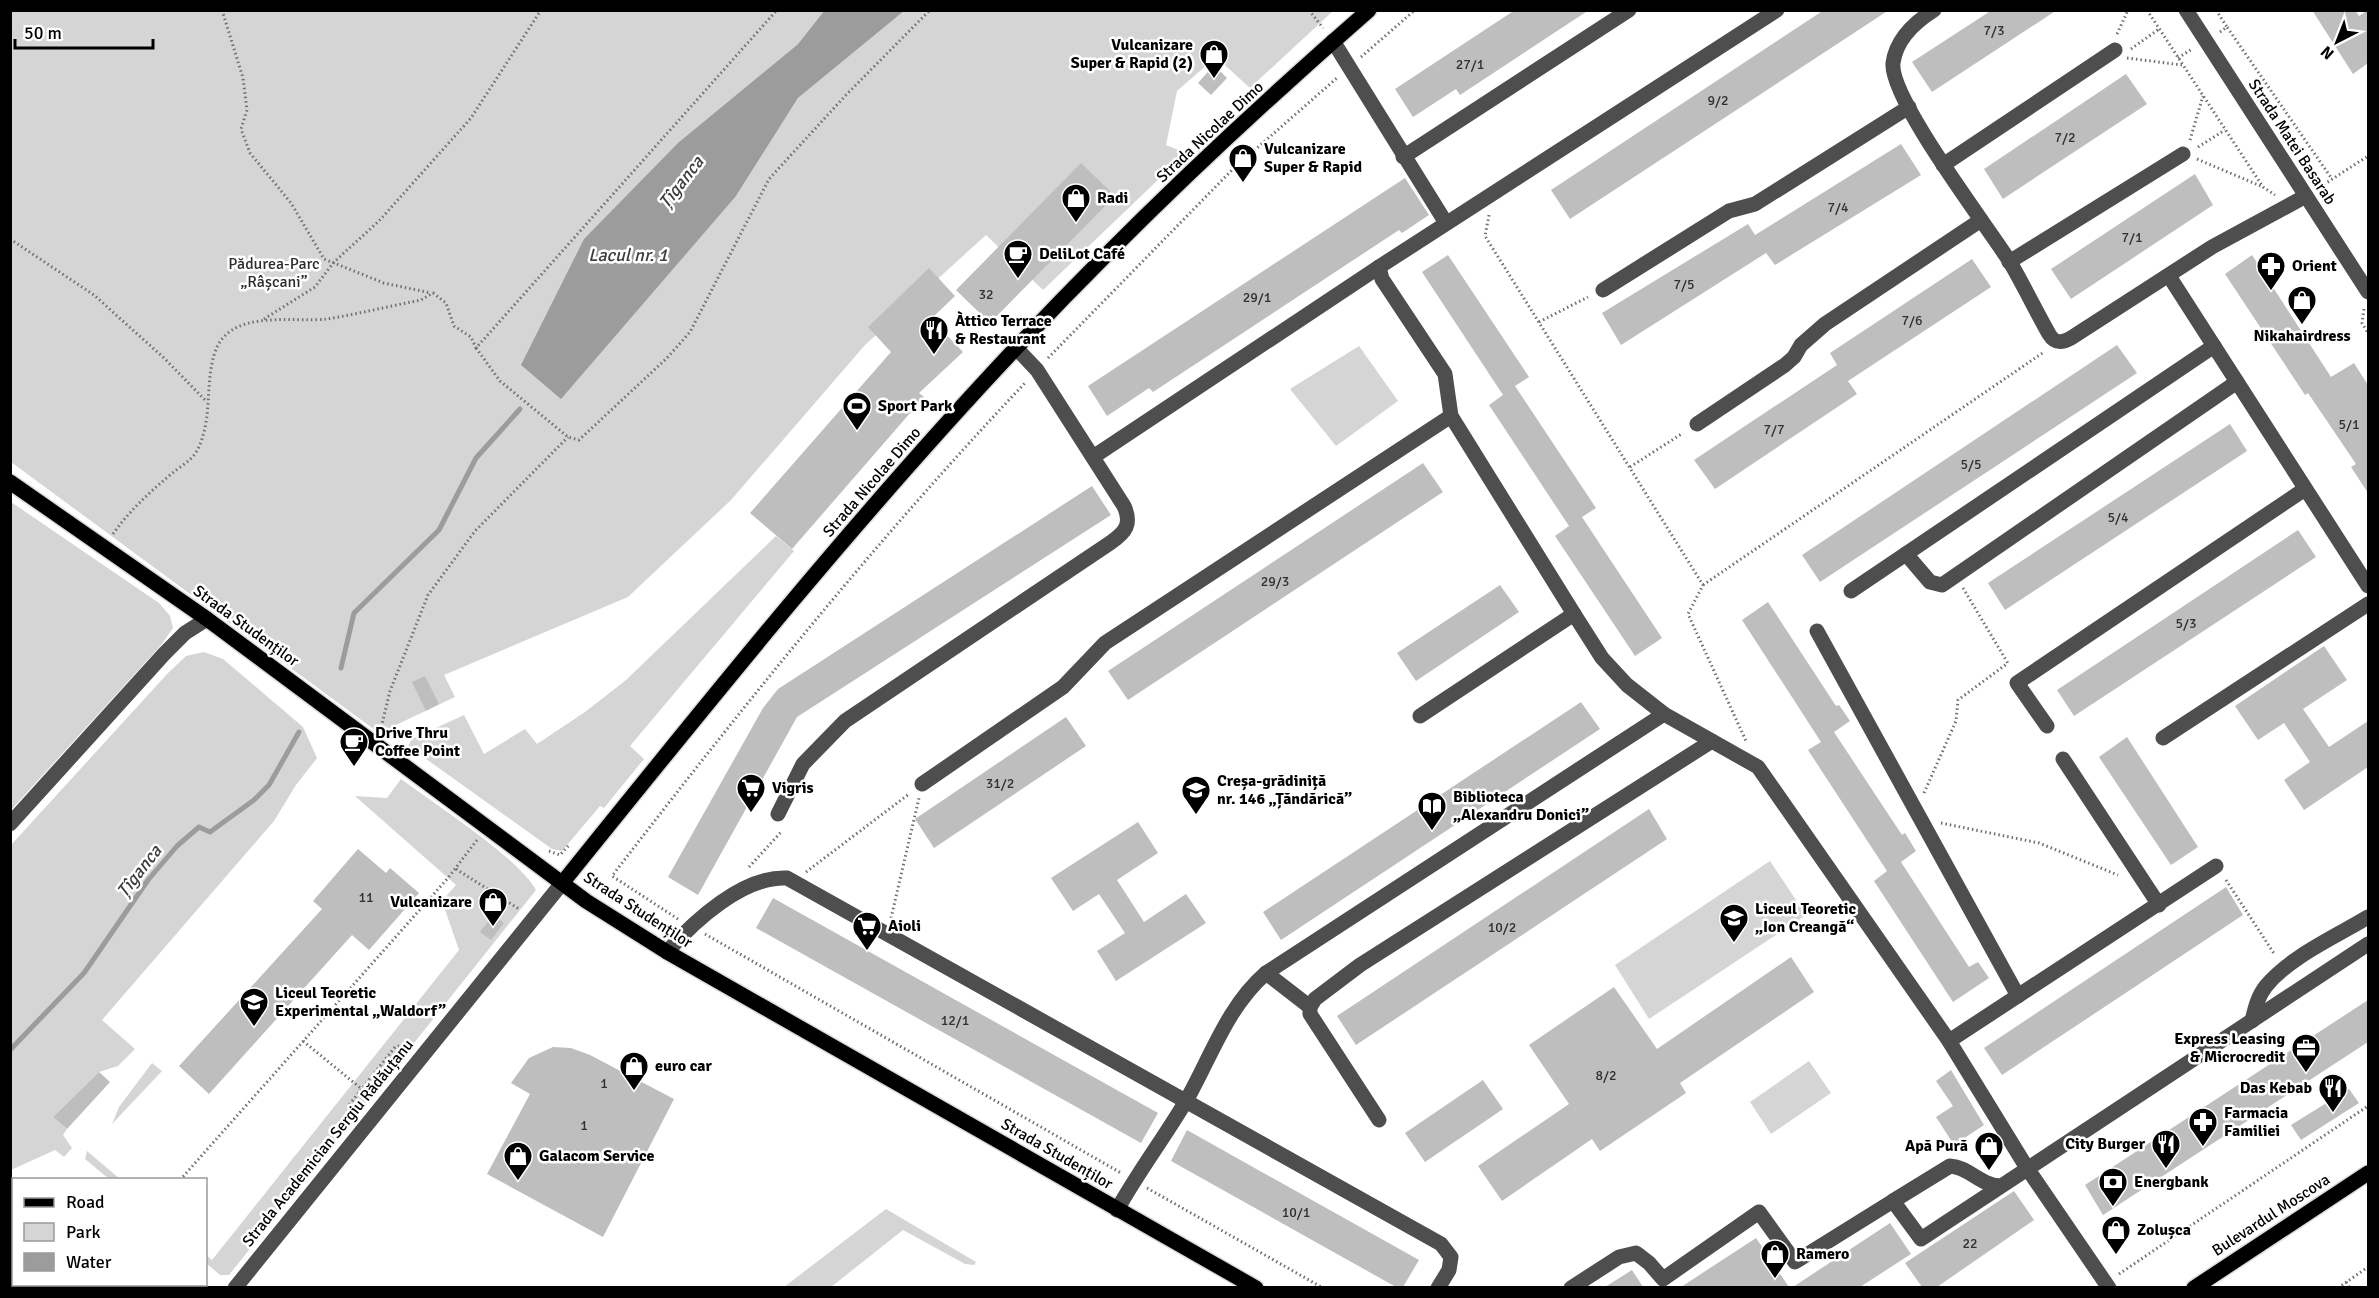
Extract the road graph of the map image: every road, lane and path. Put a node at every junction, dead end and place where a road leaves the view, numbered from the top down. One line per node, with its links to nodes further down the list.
1 (222, 10): 37 (path)
2 (541, 10): 37 (path)
3 (777, 10): 48 (path)
4 (930, 10): 55 (path)
5 (1309, 10): 17 (path)
6 (1368, 10): 17 (main road, Strada Nicolae Dimo)
7 (1415, 10): 22 (path)
8 (1629, 10): 28 (street)
9 (1777, 10): 32 (street)
10 (1934, 10): 24 (street)
11 (2128, 10): 19 (path)
12 (2147, 10): 16 (path)
13 (2186, 10): 18 (street, Strada Matei Basarab)
14 (2216, 10): 15 (path)
15 (2227, 27): 18 (path); 30 (path)
16 (2159, 29): 20 (path); 21 (path)
17 (1333, 41): 22 (street); 49 (main road, Strada Nicolae Dimo)
18 (2205, 41): 20 (path); 33 (street, Strada Matei Basarab)
19 (2115, 50): 29 (street)
20 (2178, 58): 21 (path)
21 (2182, 65): 23 (path)
22 (1349, 68): 28 (street); 50 (path)
23 (2203, 96): 25 (path); 26 (path)
24 (1909, 107): 29 (street); 41 (street)
25 (2226, 130): 26 (path); 31 (path)
26 (2184, 154): 31 (path); 38 (street)
27 (2368, 156): 30 (path)
28 (1403, 157): 35 (street)
29 (1943, 165): 34 (street)
30 (2332, 179): 33 (path)
31 (2263, 186): 33 (path)
32 (1492, 192): 35 (street); 45 (path)
33 (2300, 199): 40 (street); 42 (street, Strada Matei Basarab)
34 (1981, 220): 38 (street); 54 (street)
35 (1446, 223): 39 (street)
36 (10, 239): 52 (path)
37 (334, 262): 43 (path); 44 (path)
38 (2009, 262): 46 (street)
39 (1379, 267): 53 (street); 56 (street)
40 (2169, 276): 46 (street); 47 (street)
41 (1603, 290): 45 (path)
42 (2368, 292)
43 (433, 293): 44 (path); 48 (path)
44 (262, 320): 52 (path)
45 (1539, 322): 57 (path)
46 (2059, 342): 63 (path)
47 (2214, 346): 51 (street); 61 (street)
48 (476, 348): 55 (path)
49 (1016, 348): 50 (street); 89 (main road, Strada Nicolae Dimo)
50 (1037, 370): 56 (street); 96 (path)
51 (2237, 382): 59 (street); 62 (street)
52 (208, 402): 60 (path)
53 (1451, 416): 67 (street); 80 (street)
54 (1697, 424): 57 (path)
55 (568, 437): 75 (path)
56 (1093, 457): 81 (street)
57 (1630, 467): 63 (path)
58 (10, 482): 60 (main road, Strada Studenților)
59 (2305, 489): 64 (street); 71 (street)
60 (104, 548): 68 (main road, Strada Studenților)
61 (1906, 554): 62 (street); 65 (street)
62 (1956, 576): 70 (path)
63 (1703, 585): 79 (path)
64 (2368, 586)
65 (1851, 591)
66 (2368, 604): 76 (street)
67 (1574, 614): 72 (street); 73 (street)
68 (207, 619): 83 (street); 84 (main road, Strada Studenților)
69 (1817, 631): 82 (street)
70 (2008, 663): 71 (path); 82 (path)
71 (2017, 683): 74 (street)
72 (1664, 714): 77 (street); 101 (street)
73 (1420, 716)
74 (2047, 726)
75 (386, 732)
76 (2163, 738)
77 (1712, 741): 79 (street); 103 (street)
78 (2063, 759): 91 (street)
79 (1758, 767): 106 (street)
80 (922, 784): 90 (path); 97 (path)
81 (778, 814): 92 (path)
82 (1918, 815): 91 (path); 102 (street)
83 (10, 824)
84 (487, 827): 88 (path); 89 (main road, Strada Studenților)
85 (573, 841): 86 (path)
86 (545, 848)
87 (2216, 866): 93 (street); 100 (path)
88 (456, 868): 94 (path); 105 (path)
89 (562, 882): 99 (main road, Strada Studenților); 108 (street, Strada Academician Sergiu Rădăuțanu)
90 (793, 882): 92 (street); 97 (street)
91 (2148, 887): 93 (street)
92 (742, 892): 96 (street)
93 (2159, 905): 102 (street)
94 (526, 913)
95 (2368, 917): 100 (street)
96 (689, 926): 99 (street); 114 (path)
97 (888, 934): 107 (street)
98 (2368, 945): 104 (street)
99 (667, 952): 117 (main road, Strada Studenților)
100 (2284, 969): 104 (street)
101 (1266, 973): 103 (street); 107 (street)
102 (2018, 996): 106 (street)
103 (1310, 1007): 110 (street)
104 (2252, 1021): 111 (street)
105 (303, 1041): 108 (path); 113 (path)
106 (1949, 1041): 111 (street)
107 (1186, 1100): 114 (street); 124 (street)
108 (382, 1106): 121 (street, Strada Academician Sergiu Rădăuțanu)
109 (2368, 1106): 120 (path)
110 (1379, 1120)
111 (2027, 1168): 115 (street); 120 (street)
112 (2368, 1173): 126 (main road, Bulevardul Moscova)
113 (181, 1178)
114 (1134, 1180): 117 (street); 123 (path)
115 (2000, 1186): 116 (street); 116 (street)
116 (1893, 1201): 125 (street)
117 (1117, 1210): 122 (main road, Strada Studenților)
118 (2368, 1267): 119 (path)
119 (2346, 1282): 127 (path); 128 (path)
120 (2107, 1285)
121 (235, 1287)
122 (1256, 1287)
123 (1323, 1287)
124 (1438, 1287)
125 (1571, 1287)
126 (2194, 1287)
127 (2338, 1287)
128 (2350, 1287)

